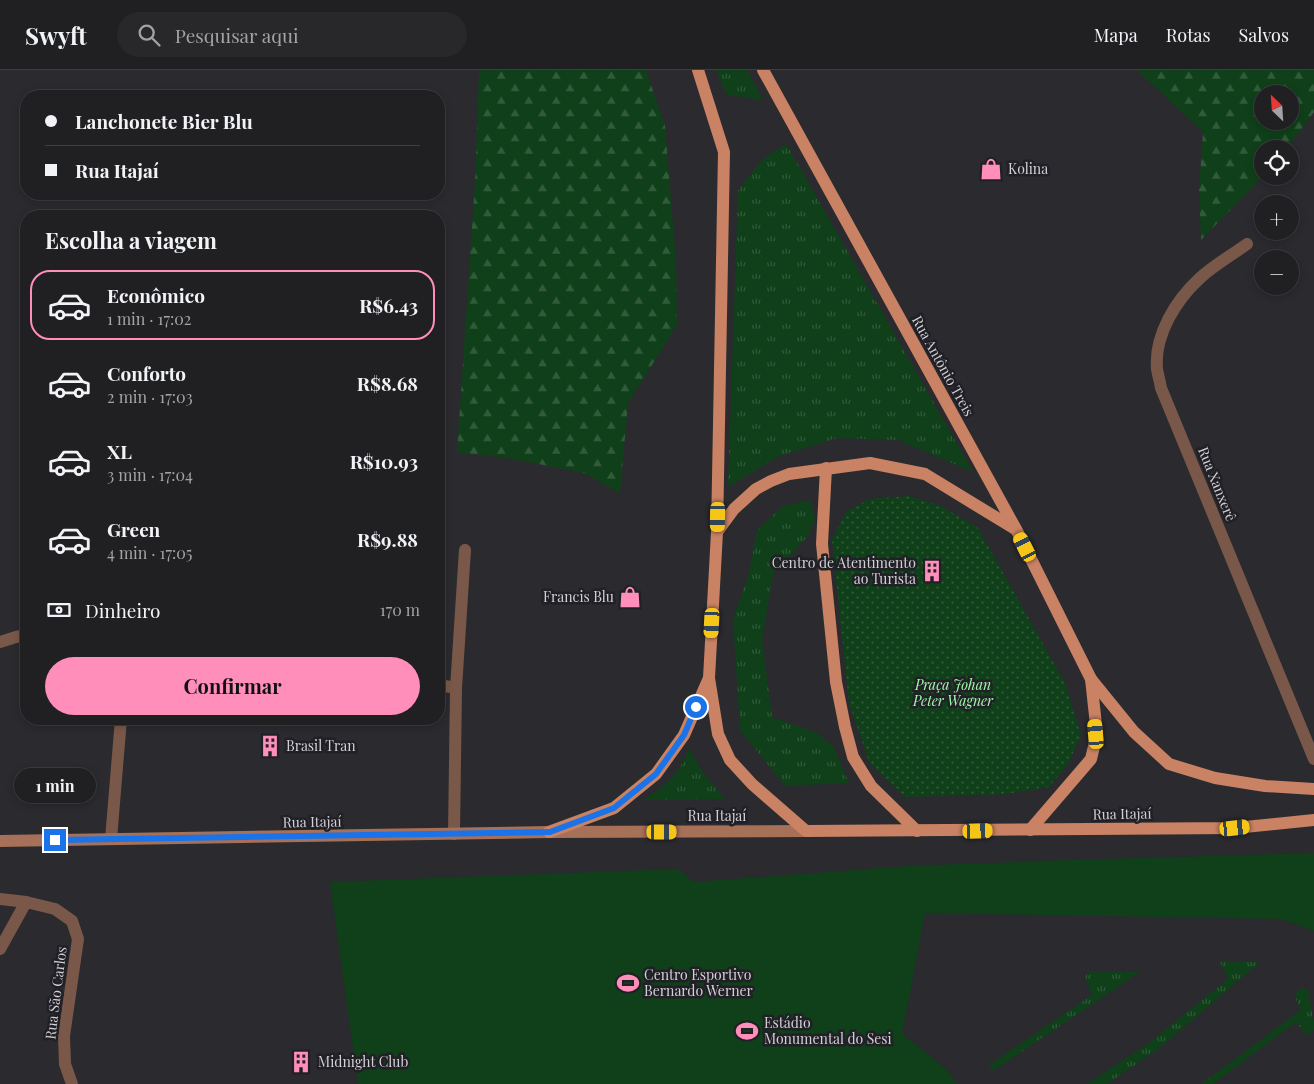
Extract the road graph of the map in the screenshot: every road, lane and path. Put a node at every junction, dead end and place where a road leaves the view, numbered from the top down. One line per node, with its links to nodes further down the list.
1 (698, 70): 6 (main road)
2 (763, 70): 5 (main road, Rua Antônio Treis)
3 (1247, 244): 15 (street, Rua Xanxerê)
4 (826, 468): 5 (main road); 6 (main road); 20 (main road)
5 (1017, 530): 11 (main road, Rua Antônio Treis)
6 (717, 532): 10 (main road)
7 (465, 550): 13 (street)
8 (20, 637): 9 (street)
9 (0, 642)
10 (709, 678): 19 (main road); 21 (main road)
11 (1091, 679): 16 (main road, Rua Antônio Treis); 18 (main road, Rua Antônio Treis)
12 (445, 686): 13 (street)
13 (456, 688): 22 (street)
14 (120, 725): 23 (street)
15 (1314, 759)
16 (1314, 789)
17 (1313, 821): 18 (main road, Rua Itajaí)
18 (1030, 830): 20 (main road, Rua Itajaí)
19 (806, 831): 20 (main road, Rua Itajaí); 21 (main road, Rua Itajaí)
20 (918, 831)
21 (550, 832): 22 (main road, Rua Itajaí)
22 (454, 834): 23 (main road, Rua Itajaí)
23 (111, 839): 24 (main road, Rua Itajaí)
24 (0, 841)
25 (0, 900): 26 (street, Rua São Carlos)
26 (26, 902): 27 (street); 28 (street, Rua São Carlos)
27 (0, 949)
28 (72, 1084)

